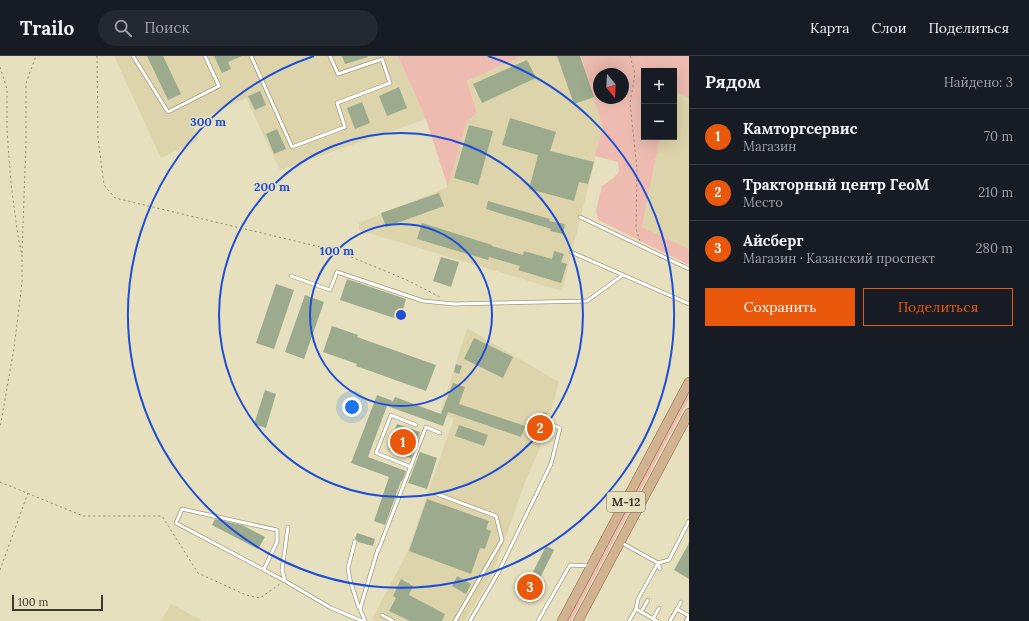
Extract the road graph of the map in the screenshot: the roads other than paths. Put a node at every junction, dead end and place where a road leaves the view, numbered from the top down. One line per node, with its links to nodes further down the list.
1 (133, 56): 2 (lane)
2 (206, 56)
3 (251, 56): 4 (lane)
4 (330, 56)
5 (580, 217): 7 (lane)
6 (571, 252): 8 (lane)
7 (689, 269)
8 (622, 275): 9 (lane); 10 (lane)
9 (291, 276)
10 (689, 304)
11 (689, 382): 23 (main road, М-12)
12 (689, 413): 21 (main road, М-12)
13 (547, 423): 41 (lane)
14 (416, 425): 16 (lane)
15 (440, 433): 16 (lane)
16 (411, 467): 30 (lane)
17 (437, 494): 40 (lane)
18 (689, 521): 22 (lane)
19 (288, 527): 26 (lane)
20 (355, 541): 30 (lane)
21 (620, 542): 22 (lane); 44 (main road, М-12)
22 (658, 563): 25 (lane); 31 (lane)
23 (592, 566): 42 (lane); 43 (main road, М-12)
24 (264, 569): 24 (lane); 26 (lane)
25 (660, 569)
26 (285, 580): 37 (lane)
27 (648, 600): 33 (lane)
28 (681, 602): 32 (lane)
29 (659, 608): 36 (lane)
30 (360, 609): 38 (lane)
31 (636, 609): 33 (lane); 45 (lane)
32 (677, 610): 35 (lane); 47 (lane)
33 (641, 612): 36 (lane)
34 (382, 615): 39 (lane)
35 (689, 616)
36 (653, 619): 46 (lane)
37 (362, 621)
38 (365, 621)
39 (393, 621)
40 (455, 621)
41 (470, 621)
42 (538, 621)
43 (562, 621)
44 (578, 621)
45 (629, 621)
46 (657, 621)
47 (670, 621)

